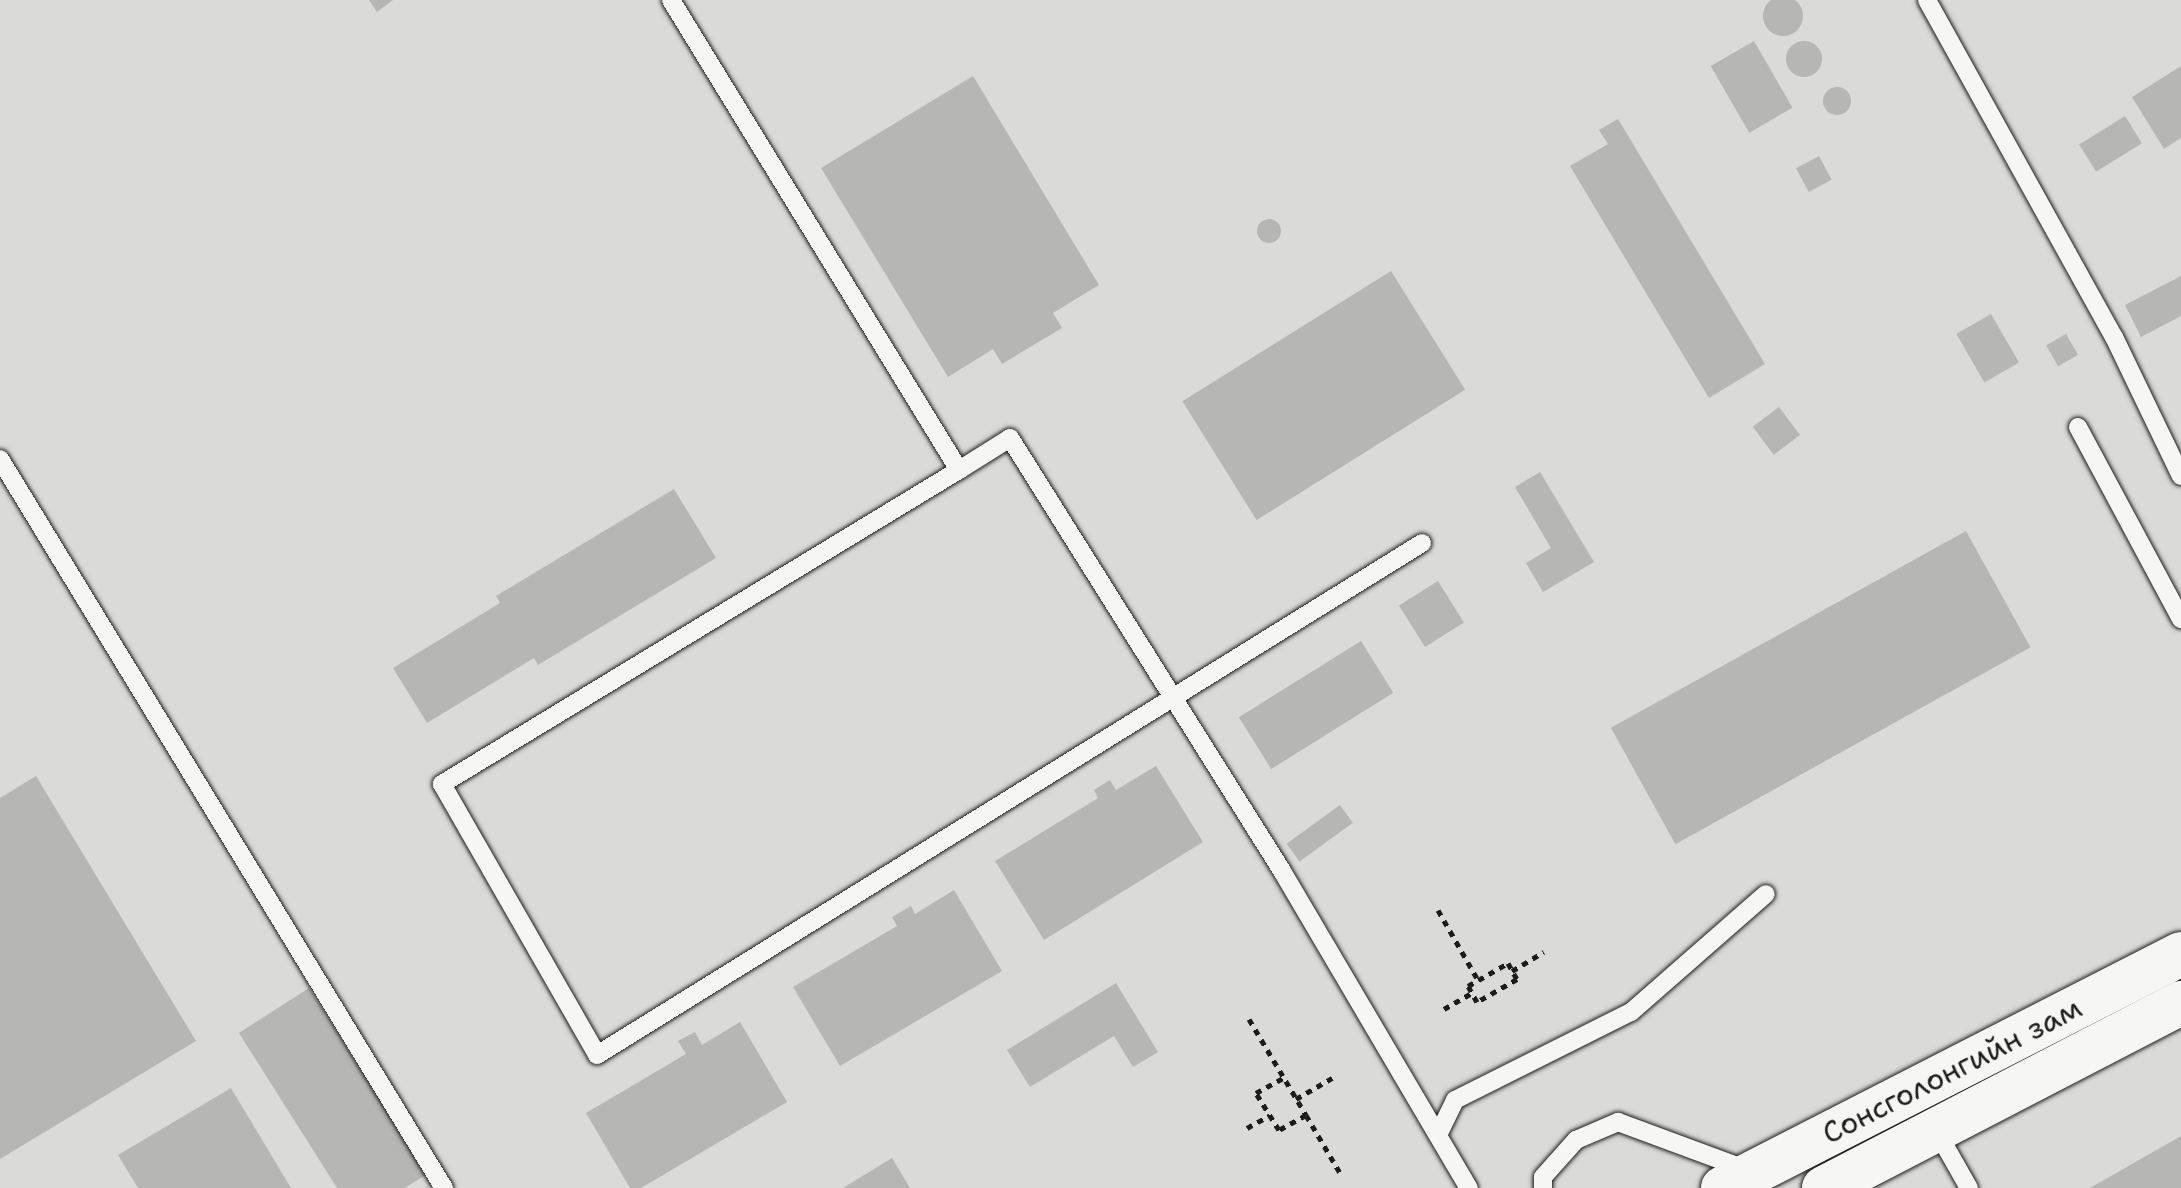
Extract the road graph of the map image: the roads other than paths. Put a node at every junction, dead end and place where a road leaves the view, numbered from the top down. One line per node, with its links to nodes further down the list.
1 (671, 0): 5 (lane)
2 (1927, 0): 6 (lane)
3 (2078, 427): 8 (lane)
4 (0, 459): 16 (lane)
5 (959, 470): 9 (lane); 9 (lane)
6 (2181, 476)
7 (1422, 543): 9 (lane)
8 (2181, 619)
9 (1175, 699): 14 (lane)
10 (1766, 894): 14 (lane)
11 (2181, 954): 15 (main road, Сонсголонгийн зам)
12 (2181, 1003): 13 (main road, Сонсголонгийн зам)
13 (1936, 1130): 19 (main road, Сонсголонгийн зам); 20 (lane)
14 (1438, 1135): 17 (lane)
15 (1738, 1180): 18 (lane)
16 (444, 1188)
17 (1469, 1188)
18 (1543, 1188)
19 (1824, 1188)
20 (1969, 1188)

